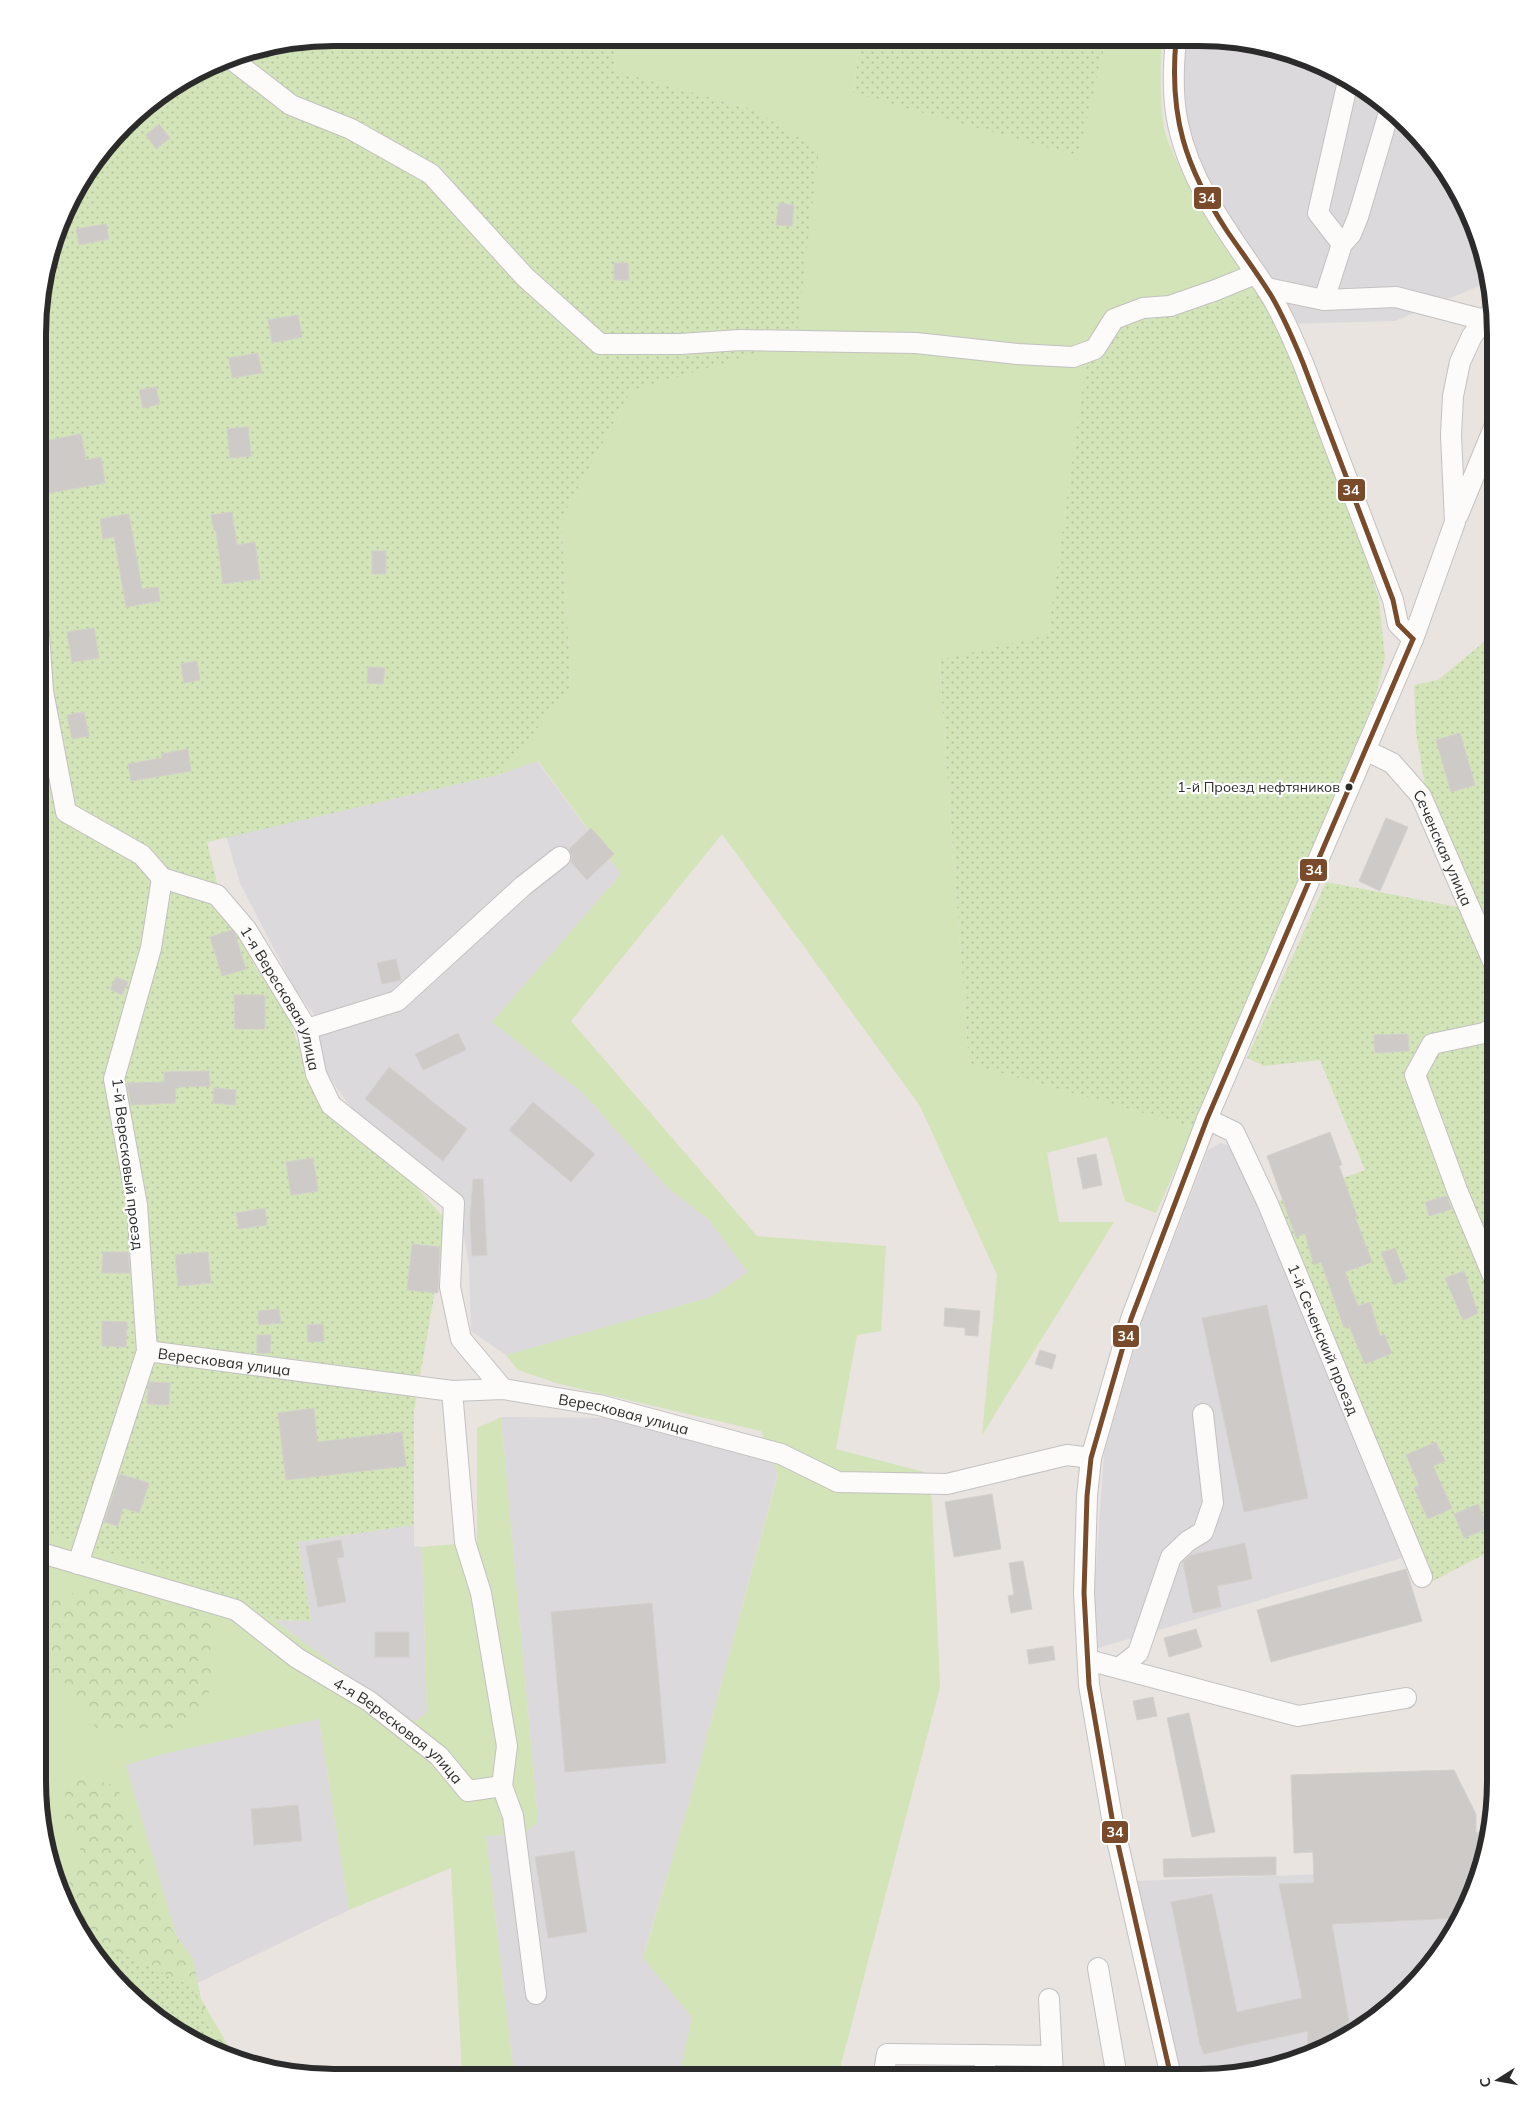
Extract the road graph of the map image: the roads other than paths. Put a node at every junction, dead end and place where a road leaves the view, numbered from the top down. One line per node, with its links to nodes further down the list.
1 (1176, 46): 6 (street)
2 (237, 64): 6 (street)
3 (1347, 87): 5 (street)
4 (1388, 117): 5 (street)
5 (1342, 244): 7 (street)
6 (1261, 281): 7 (street); 12 (street)
7 (1324, 300): 8 (street)
8 (1486, 316)
9 (1486, 318): 11 (street)
10 (1487, 446): 11 (street)
11 (1455, 522): 12 (street)
12 (1413, 639): 14 (street)
13 (46, 707): 16 (street)
14 (1365, 750): 17 (street, Сеченская улица); 20 (street)
15 (560, 857): 18 (street)
16 (162, 878): 18 (street, 1-я Вересковая улица); 22 (street, 1-й Вересковый проезд)
17 (1487, 948)
18 (307, 1029): 23 (street, 1-я Вересковая улица)
19 (1487, 1031): 21 (street)
20 (1207, 1119): 26 (street); 29 (street, 1-й Сеченский проезд)
21 (1487, 1262)
22 (146, 1351): 24 (street, Вересковая улица); 28 (street, 1-й Вересковый проезд)
23 (503, 1389): 24 (street, Вересковая улица); 26 (street, Вересковая улица)
24 (452, 1391): 33 (street)
25 (1203, 1414): 31 (street)
26 (1091, 1458): 30 (street)
27 (46, 1554): 28 (street, 4-я Вересковая улица)
28 (78, 1564): 33 (street, 4-я Вересковая улица)
29 (1422, 1577)
30 (1088, 1660): 31 (street); 43 (street)
31 (1119, 1668): 32 (street)
32 (1406, 1698)
33 (502, 1786): 35 (street)
34 (1098, 1968): 42 (street)
35 (536, 1994)
36 (1049, 1999): 38 (street)
37 (985, 2055): 38 (street); 39 (street); 40 (street)
38 (1052, 2056): 41 (street)
39 (884, 2069)
40 (985, 2069)
41 (1053, 2069)
42 (1116, 2069)
43 (1169, 2069)

